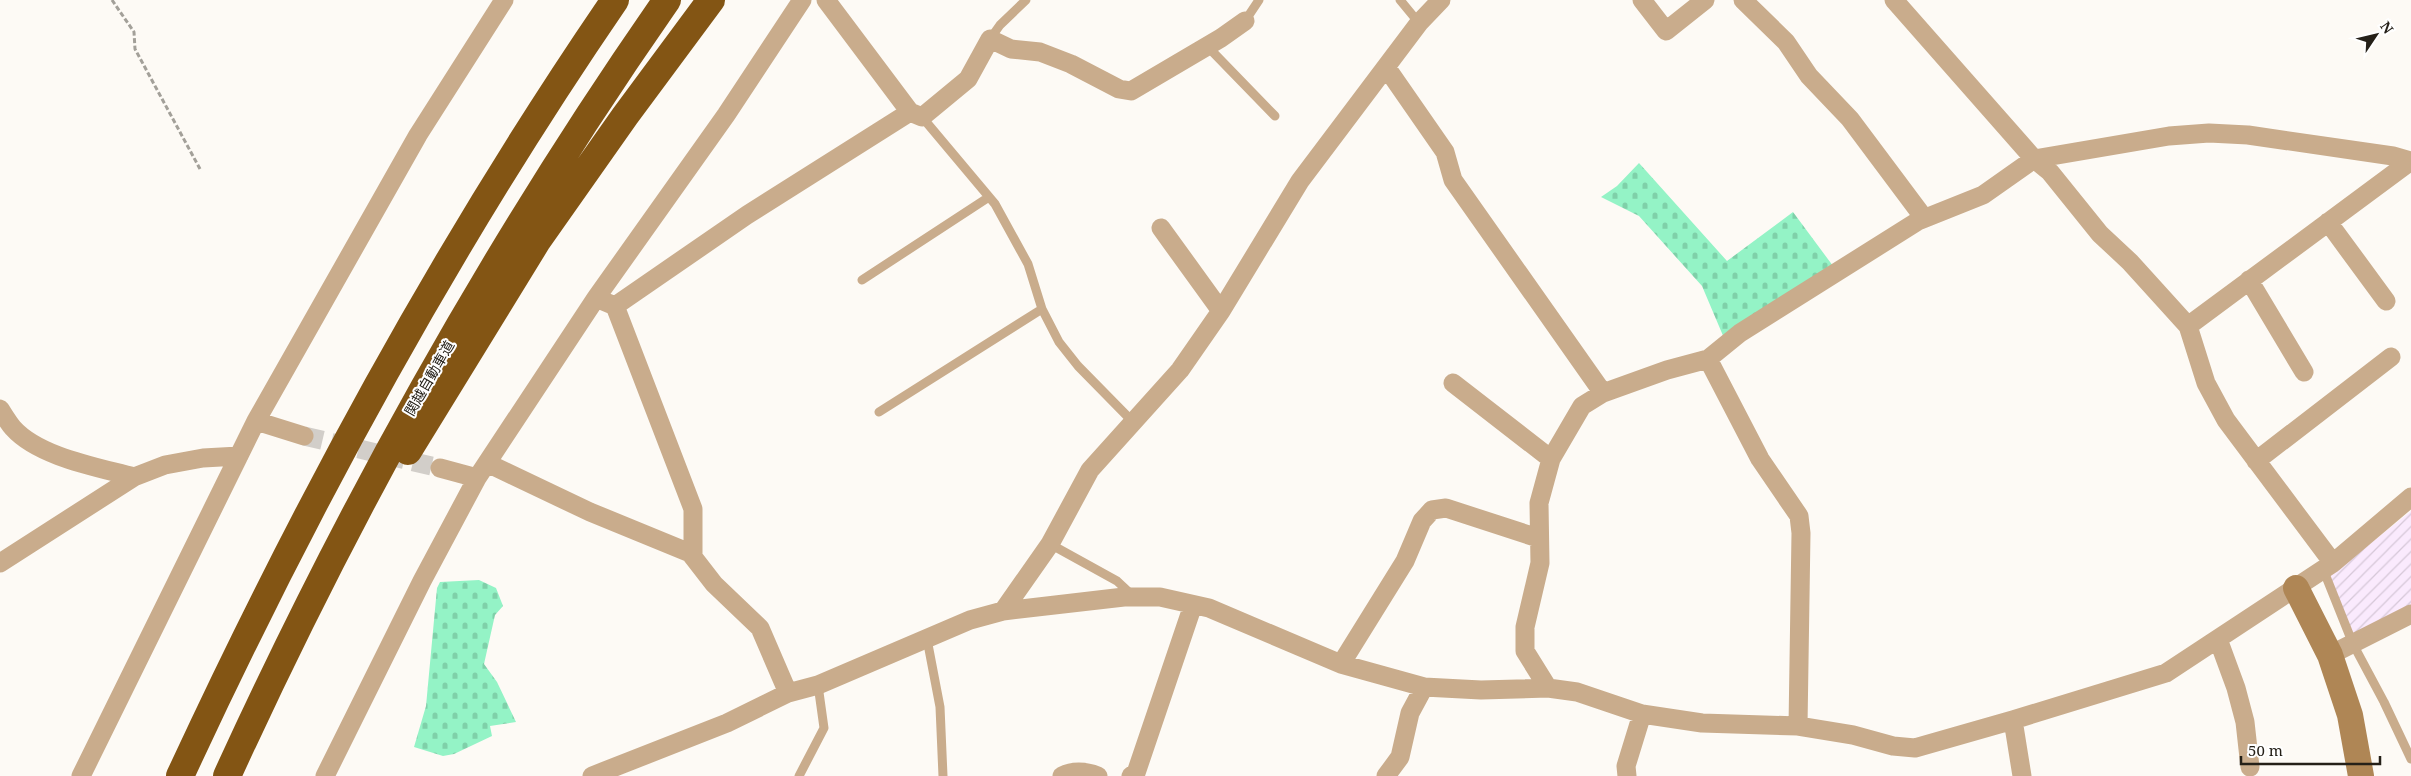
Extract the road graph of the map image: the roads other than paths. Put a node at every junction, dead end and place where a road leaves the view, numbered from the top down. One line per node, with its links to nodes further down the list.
1 (504, 0): 44 (street)
2 (593, 0): 82 (highway)
3 (615, 0): 83 (highway)
4 (667, 0): 71 (highway, 関越自動車道)
5 (711, 0): 71 (highway)
6 (802, 0): 31 (street)
7 (826, 0): 21 (street)
8 (1026, 0): 18 (lane)
9 (1259, 0): 16 (lane)
10 (1400, 0): 17 (lane)
11 (1440, 0): 17 (street)
12 (1642, 0): 13 (street)
13 (1705, 0)
14 (1743, 0): 26 (street)
15 (1895, 0): 23 (street)
16 (1245, 21): 19 (street)
17 (1419, 23): 20 (street)
18 (990, 39): 19 (street); 21 (street)
19 (1207, 46): 22 (lane)
20 (1386, 67): 35 (street); 41 (street)
21 (916, 114): 25 (lane); 33 (street)
22 (1276, 116)
23 (2034, 159): 24 (street); 26 (street); 36 (street)
24 (2411, 161): 27 (street)
25 (988, 196): 29 (lane); 34 (lane)
26 (1924, 218): 38 (street)
27 (2328, 222): 30 (street); 32 (street)
28 (1160, 228): 35 (street)
29 (862, 280)
30 (2249, 280): 36 (street); 39 (street)
31 (596, 298): 33 (street); 51 (street)
32 (2386, 301)
33 (615, 306): 58 (street)
34 (1042, 309): 43 (lane); 45 (lane)
35 (1221, 311): 45 (street)
36 (2188, 326): 50 (street)
37 (2391, 357): 50 (street)
38 (1708, 358): 41 (street); 78 (street)
39 (2304, 372)
40 (1453, 383): 49 (street)
41 (1603, 393): 49 (street)
42 (0, 409): 46 (street)
43 (879, 412)
44 (256, 421): 47 (street); 48 (street)
45 (1133, 422): 57 (street)
46 (7, 433): 53 (street)
47 (304, 436)
48 (239, 456): 53 (street); 81 (street)
49 (1551, 459): 56 (street)
50 (2256, 461): 60 (street)
51 (488, 463): 54 (street); 58 (street)
52 (440, 468): 54 (street)
53 (134, 477): 59 (street)
54 (477, 478): 85 (street)
55 (2411, 497): 60 (street)
56 (1538, 538): 70 (street); 74 (street)
57 (1050, 544): 62 (lane); 64 (street)
58 (693, 557): 75 (street)
59 (0, 562)
60 (2328, 566): 61 (street); 68 (lane)
61 (2296, 588): 67 (street); 69 (street)
62 (1134, 597): 63 (street); 64 (street)
63 (1193, 605): 70 (street); 91 (street)
64 (1002, 611): 66 (street)
65 (2411, 614): 68 (street)
66 (927, 639): 72 (street); 88 (lane)
67 (2218, 640): 77 (street); 80 (street)
68 (2353, 644): 69 (street); 79 (lane)
69 (2330, 655): 95 (street)
70 (1341, 664): 73 (street)
71 (273, 675): 84 (highway, 関越自動車道)
72 (818, 685): 75 (street); 87 (lane)
73 (1424, 687): 74 (street); 92 (street)
74 (1548, 688): 76 (street)
75 (788, 693): 86 (street)
76 (1642, 714): 78 (street); 93 (street)
77 (2013, 720): 78 (street); 94 (street)
78 (1798, 726)
79 (2411, 759)
80 (2250, 767)
81 (81, 776)
82 (164, 776)
83 (180, 776)
84 (227, 776)
85 (325, 776)
86 (592, 776)
87 (799, 776)
88 (943, 776)
89 (1062, 776): 90 (street)
90 (1098, 776)
91 (1132, 776)
92 (1386, 776)
93 (1627, 776)
94 (2022, 776)
95 (2361, 776)

